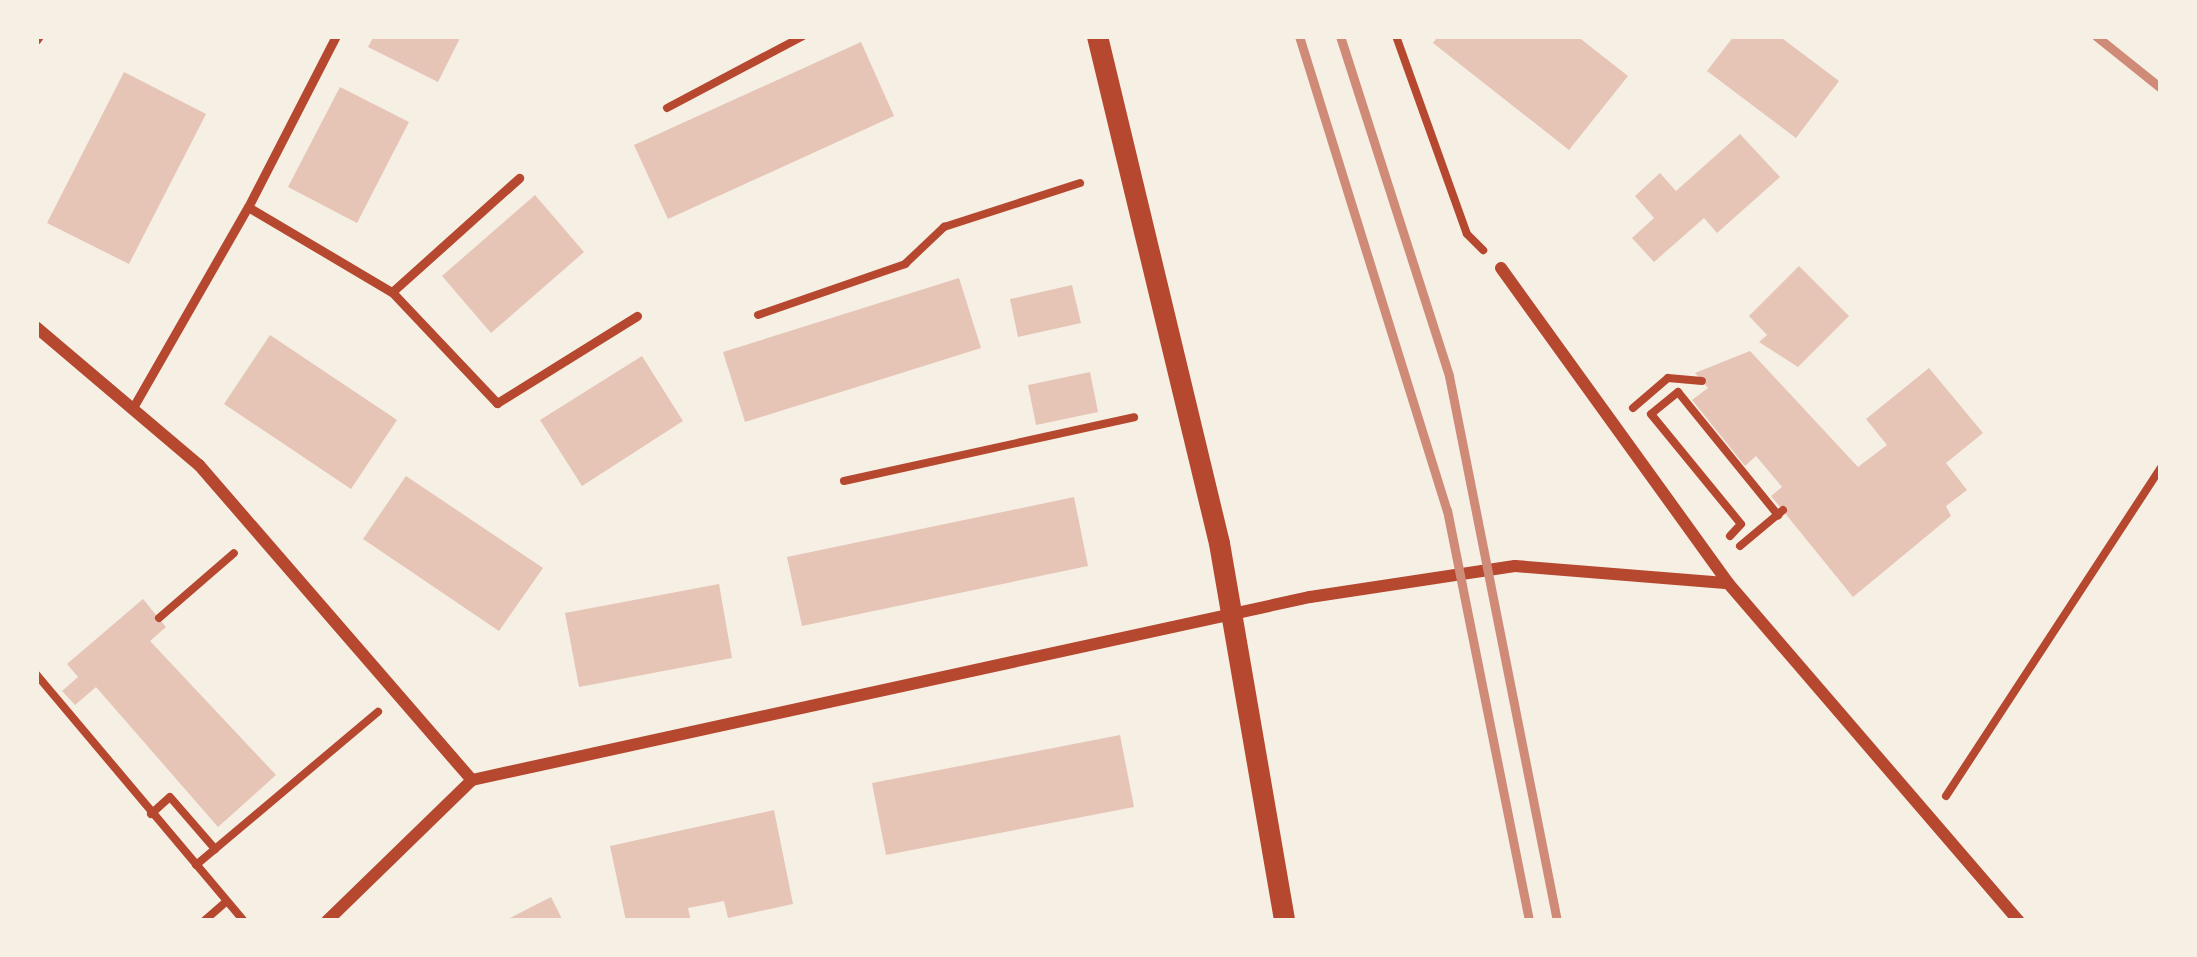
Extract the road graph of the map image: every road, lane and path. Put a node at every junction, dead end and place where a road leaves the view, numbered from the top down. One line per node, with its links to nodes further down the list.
1 (336, 36): 8 (lane)
2 (803, 36): 5 (path)
3 (1097, 36): 24 (street)
4 (1396, 36): 9 (path)
5 (667, 108)
6 (519, 178): 10 (lane)
7 (1080, 183): 11 (path)
8 (248, 208): 10 (lane); 16 (lane)
9 (1502, 268): 23 (street)
10 (392, 292): 12 (lane)
11 (758, 315)
12 (638, 316)
13 (36, 327): 16 (street)
14 (1668, 378): 15 (path)
15 (1702, 381)
16 (135, 404): 28 (street)
17 (1134, 417): 19 (path)
18 (2161, 467): 30 (path)
19 (844, 481)
20 (1758, 531): 21 (path)
21 (1739, 546)
22 (234, 553): 25 (path)
23 (1728, 583): 24 (street); 30 (street)
24 (1231, 611): 28 (street); 37 (street)
25 (159, 619)
26 (36, 674): 29 (path)
27 (378, 712): 31 (path)
28 (472, 781): 36 (street)
29 (151, 814): 31 (path); 32 (path)
30 (1932, 817): 38 (street)
31 (215, 850): 32 (path)
32 (196, 865): 33 (path)
33 (226, 901): 34 (path); 35 (path)
34 (204, 921)
35 (244, 921)
36 (327, 921)
37 (1284, 921)
38 (2019, 921)

